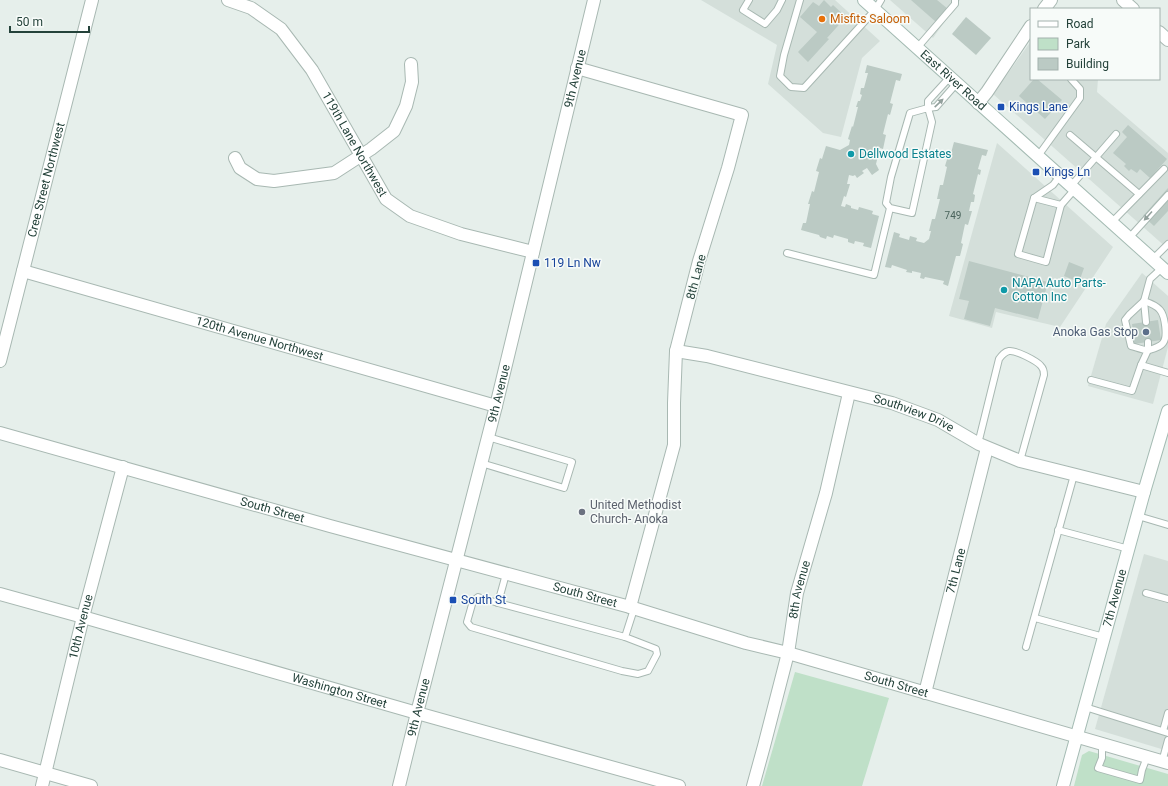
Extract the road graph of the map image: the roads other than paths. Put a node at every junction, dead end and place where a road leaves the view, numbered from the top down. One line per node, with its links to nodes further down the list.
1 (92, 0): 44 (street, Cree Street Northwest)
2 (228, 0): 26 (street, 119th Lane Northwest)
3 (594, 0): 19 (street, 9th Avenue)
4 (750, 0): 5 (lane)
5 (782, 0)
6 (800, 0): 11 (lane)
7 (864, 0): 11 (street, East River Road)
8 (955, 0): 17 (lane)
9 (1051, 0): 12 (street)
10 (1123, 0): 13 (street)
11 (878, 5): 17 (street, East River Road)
12 (1045, 8)
13 (1132, 8)
14 (1160, 33): 16 (street)
15 (1027, 34): 22 (street)
16 (1168, 40)
17 (917, 48): 20 (street, East River Road)
18 (411, 64): 26 (street)
19 (577, 68): 41 (street, 9th Avenue); 49 (street, 8th Lane)
20 (953, 80): 22 (street, East River Road); 23 (lane); 23 (lane, one-way to 20)
21 (1072, 80): 27 (lane)
22 (978, 103): 27 (street, East River Road)
23 (928, 108): 37 (lane); 37 (lane)
24 (1116, 134): 28 (lane)
25 (1070, 135): 28 (lane)
26 (361, 156): 29 (street); 41 (street, 119th Lane Northwest)
27 (1038, 156): 31 (street, East River Road)
28 (1096, 157): 32 (lane); 33 (lane)
29 (235, 158)
30 (1164, 169): 33 (lane)
31 (1060, 176): 32 (street, East River Road); 35 (lane)
32 (1073, 188): 36 (lane); 38 (street, East River Road)
33 (1139, 194): 38 (lane)
34 (1168, 195): 39 (lane, one-way to 39)
35 (1034, 198): 36 (lane); 36 (lane)
36 (1061, 205)
37 (890, 208): 42 (lane)
38 (1112, 222): 39 (street, East River Road)
39 (1129, 238): 43 (street, East River Road)
40 (1168, 244): 43 (lane)
41 (533, 252): 55 (street, 9th Avenue)
42 (787, 253)
43 (1161, 267): 45 (lane)
44 (23, 271): 50 (street, Cree Street Northwest); 55 (street, 120th Avenue Northwest)
45 (1144, 301): 46 (lane); 48 (lane); 48 (lane)
46 (1146, 322)
47 (1148, 342): 48 (lane)
48 (1148, 350): 51 (lane)
49 (676, 351): 54 (street, Southview Drive); 75 (street, 8th Lane)
50 (0, 361)
51 (1141, 364): 52 (lane); 53 (lane)
52 (1168, 373)
53 (1091, 380)
54 (849, 393): 59 (street, Southview Drive); 81 (street, 8th Avenue)
55 (496, 406): 58 (street, 9th Avenue)
56 (1168, 411): 64 (street, 7th Avenue)
57 (0, 432): 62 (street, South Street)
58 (488, 437): 61 (street, 9th Avenue); 61 (lane)
59 (982, 446): 60 (street, Southview Drive); 60 (lane); 82 (street, 7th Lane)
60 (1020, 461): 63 (street, Southview Drive)
61 (481, 463): 69 (street, 9th Avenue)
62 (123, 467): 69 (street, South Street); 76 (street, 10th Avenue)
63 (1074, 475): 64 (street, Southview Drive); 67 (lane)
64 (1144, 492): 65 (street, 7th Avenue)
65 (1138, 516): 66 (lane); 68 (street, 7th Avenue)
66 (1168, 524)
67 (1058, 530): 68 (lane); 77 (lane)
68 (1128, 550): 78 (street, 7th Avenue)
69 (457, 561): 70 (street, South Street); 84 (street, 9th Avenue)
70 (506, 574): 74 (lane); 75 (street, South Street)
71 (1146, 593): 73 (lane)
72 (0, 594): 76 (street, Washington Street)
73 (1168, 599)
74 (498, 603): 79 (lane); 79 (lane)
75 (632, 608): 79 (lane); 81 (street, South Street)
76 (83, 617): 84 (street, Washington Street); 93 (street, 10th Avenue)
77 (1035, 618): 78 (lane); 80 (lane)
78 (1104, 637): 83 (street, 7th Avenue)
79 (624, 638)
80 (1026, 647)
81 (788, 654): 82 (street, South Street); 98 (street, 8th Avenue)
82 (925, 693): 87 (street, South Street)
83 (1085, 707): 86 (lane); 87 (street, 7th Avenue)
84 (417, 713): 96 (street, 9th Avenue); 97 (street, Washington Street)
85 (1168, 713): 86 (lane)
86 (1165, 732)
87 (1077, 736): 89 (street, South Street); 99 (street, 7th Avenue)
88 (1168, 740): 92 (lane)
89 (1102, 744): 90 (street, South Street); 90 (lane)
90 (1147, 757): 92 (street, South Street)
91 (0, 760): 93 (street)
92 (1165, 763)
93 (46, 773): 94 (street, 10th Avenue); 95 (street)
94 (42, 786)
95 (91, 786)
96 (399, 786)
97 (679, 786)
98 (753, 786)
99 (1063, 786)

